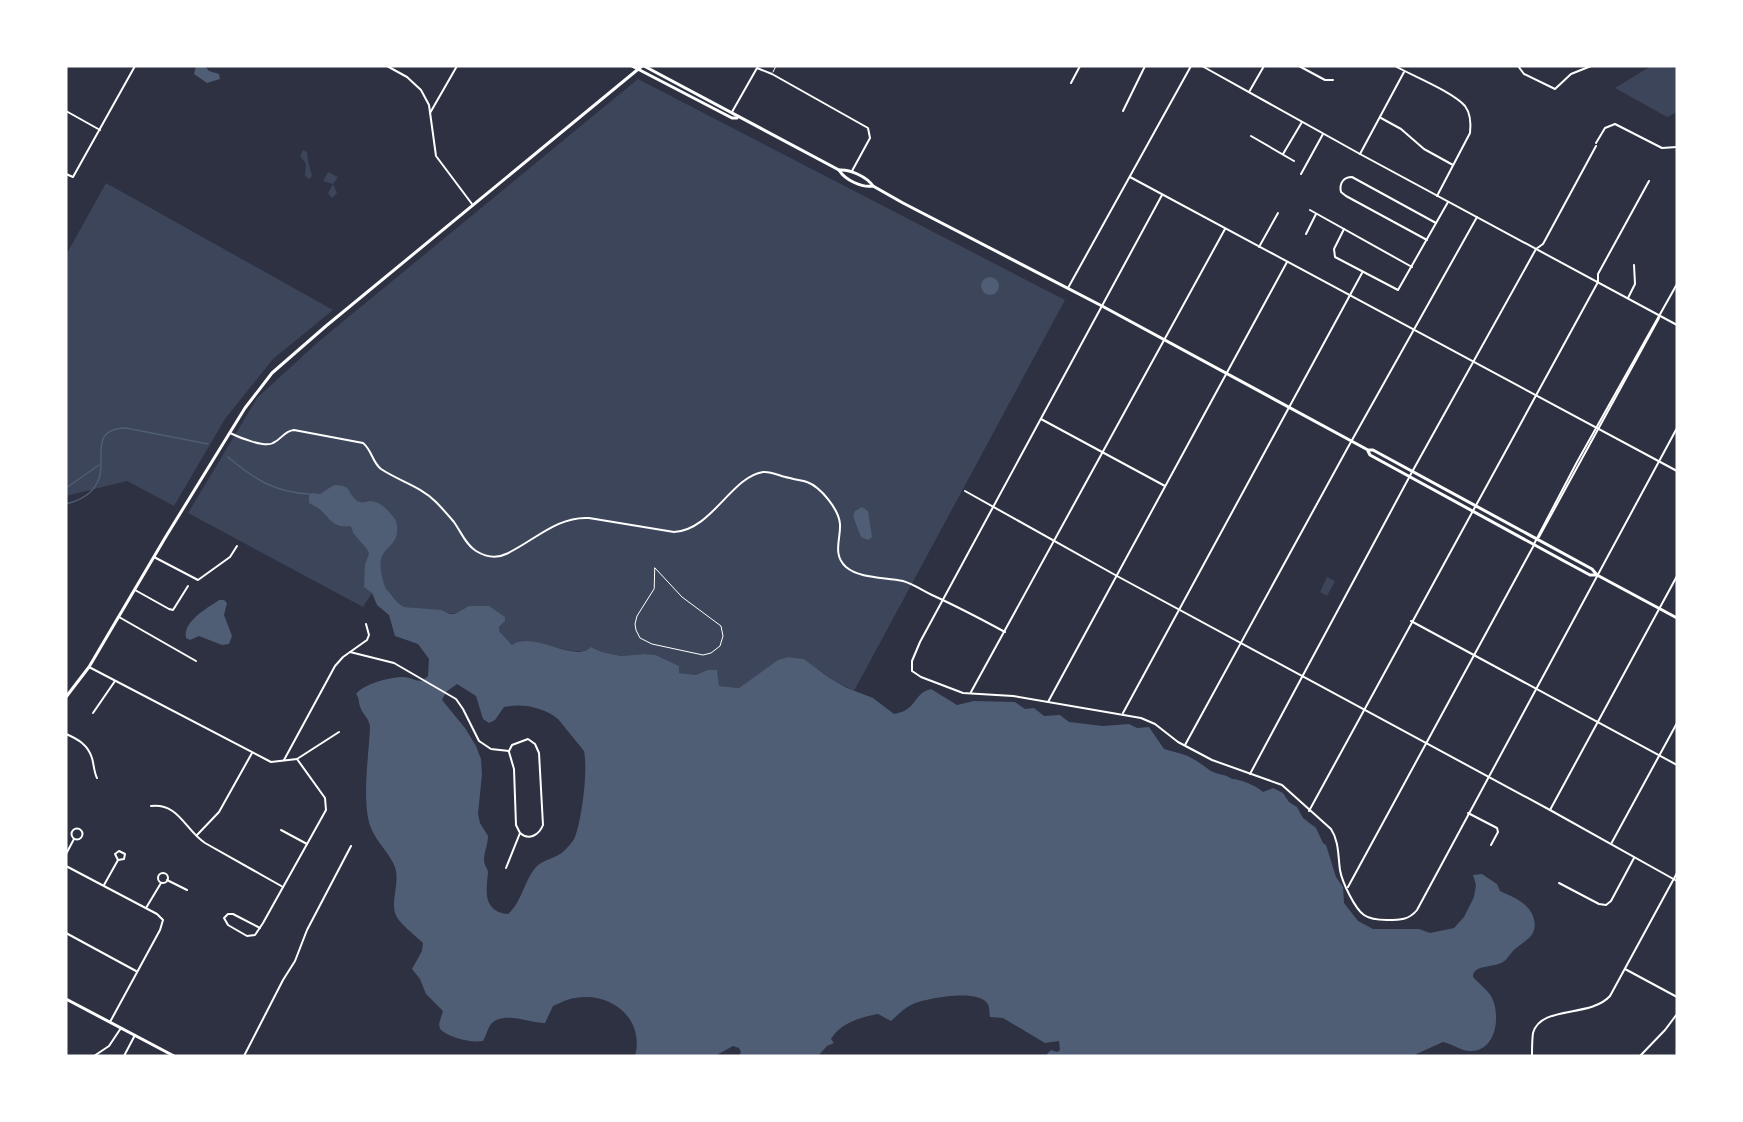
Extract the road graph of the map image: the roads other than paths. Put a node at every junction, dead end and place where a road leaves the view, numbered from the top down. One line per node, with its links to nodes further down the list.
1 (135, 66): 29 (street)
2 (387, 66): 25 (street)
3 (457, 66): 25 (street)
4 (632, 66): 16 (main road)
5 (643, 66): 16 (main road); 24 (main road)
6 (776, 66): 18 (lane)
7 (1080, 66): 20 (street)
8 (1145, 66): 23 (street)
9 (1191, 66): 41 (street)
10 (1202, 66): 21 (street)
11 (1264, 66): 21 (street)
12 (1299, 66): 19 (street)
13 (1395, 66): 17 (street)
14 (1518, 66): 15 (street)
15 (1592, 66)
16 (638, 69): 26 (main road); 47 (main road)
17 (1405, 71): 27 (street); 36 (street)
18 (772, 74): 24 (street); 38 (street)
19 (1333, 80)
20 (1071, 83)
21 (1249, 92): 28 (street)
22 (66, 111): 29 (street)
23 (1123, 111)
24 (732, 112): 26 (main road)
25 (430, 113): 47 (street)
26 (738, 117): 37 (main road)
27 (1380, 118): 34 (street); 36 (street)
28 (1302, 122): 30 (street); 33 (street)
29 (100, 130): 39 (street)
30 (1323, 134): 34 (street); 40 (street)
31 (1251, 136): 33 (street)
32 (1677, 147): 58 (street)
33 (1282, 154): 35 (street)
34 (1360, 154): 45 (street)
35 (1294, 161)
36 (1454, 165): 45 (street)
37 (839, 170): 38 (main road); 43 (main road)
38 (851, 172): 43 (main road)
39 (66, 174)
40 (1301, 174)
41 (1130, 177): 44 (street); 65 (street)
42 (1649, 181): 63 (street)
43 (873, 186): 65 (main road)
44 (1162, 195): 53 (street); 68 (street)
45 (1437, 196): 46 (street)
46 (1448, 202): 51 (street); 52 (street)
47 (473, 205): 80 (main road)
48 (1310, 210): 50 (street)
49 (1278, 213): 57 (street)
50 (1316, 214): 54 (street); 55 (street)
51 (1477, 217): 58 (street); 71 (street)
52 (1436, 223): 56 (street); 56 (street)
53 (1225, 229): 57 (street); 72 (street)
54 (1344, 229): 61 (street); 62 (street)
55 (1306, 234)
56 (1426, 240): 61 (street)
57 (1259, 247): 59 (street)
58 (1536, 249): 63 (street); 73 (street)
59 (1287, 262): 66 (street); 74 (street)
60 (1634, 265): 67 (street)
61 (1412, 267): 62 (street)
62 (1362, 273): 66 (street)
63 (1598, 282): 67 (street); 75 (street)
64 (1677, 284): 69 (street)
65 (1068, 288): 68 (main road)
66 (1350, 296): 71 (street); 76 (street)
67 (1628, 298): 69 (street)
68 (1102, 306): 72 (main road); 77 (street)
69 (1660, 315): 70 (street); 78 (street)
70 (1677, 325)
71 (1414, 330): 73 (street); 81 (street)
72 (1165, 339): 74 (main road); 83 (street)
73 (1473, 362): 75 (street); 86 (street)
74 (1227, 373): 76 (main road); 88 (street)
75 (1535, 394): 78 (street); 91 (street)
76 (1290, 408): 81 (main road); 106 (street)
77 (1041, 419): 83 (street); 90 (street)
78 (1598, 428): 84 (street); 93 (street)
79 (1677, 428): 84 (street)
80 (230, 433): 97 (main road); 104 (street)
81 (1351, 441): 82 (main road); 112 (street)
82 (1368, 450): 86 (main road); 87 (main road)
83 (1104, 452): 88 (street); 94 (street)
84 (1659, 462): 85 (street); 99 (street)
85 (1677, 471)
86 (1412, 472): 87 (street); 91 (main road)
87 (1410, 477): 92 (main road); 117 (street)
88 (1166, 486): 100 (street)
89 (965, 491): 90 (street)
90 (993, 506): 94 (street); 104 (street)
91 (1475, 506): 92 (street); 93 (main road)
92 (1472, 511): 95 (main road); 109 (street)
93 (1537, 539): 95 (street); 99 (main road)
94 (1055, 542): 100 (street); 111 (street)
95 (1534, 545): 99 (main road); 114 (street)
96 (237, 546): 97 (street)
97 (154, 557): 103 (main road)
98 (655, 568): 98 (lane)
99 (1597, 575): 105 (main road); 119 (street)
100 (1117, 576): 106 (street); 122 (street)
101 (1677, 576): 105 (street)
102 (188, 586): 103 (street)
103 (135, 590): 107 (main road)
104 (943, 599): 111 (street); 120 (street)
105 (1659, 609): 108 (main road); 126 (street)
106 (1180, 610): 112 (street); 125 (street)
107 (119, 617): 115 (street); 116 (main road)
108 (1677, 618)
109 (1412, 621): 114 (street); 123 (street)
110 (366, 624): 113 (street)
111 (1005, 632): 120 (street)
112 (1240, 643): 117 (street); 131 (street)
113 (350, 652): 132 (street); 136 (street)
114 (1474, 655): 119 (street); 130 (street)
115 (196, 661)
116 (89, 668): 118 (street); 121 (main road)
117 (1302, 676): 123 (street); 138 (street)
118 (115, 681): 124 (street); 133 (street)
119 (1535, 688): 126 (street); 139 (street)
120 (970, 693): 122 (street)
121 (66, 697)
122 (1048, 703): 125 (street)
123 (1364, 710): 130 (street); 143 (street)
124 (93, 713)
125 (1123, 713): 131 (street)
126 (1599, 723): 134 (street); 142 (street)
127 (1677, 723): 134 (street)
128 (339, 732): 135 (street)
129 (66, 734): 140 (street)
130 (1425, 743): 139 (street); 165 (street)
131 (1185, 746): 138 (street)
132 (509, 751): 146 (street); 146 (street)
133 (252, 753): 136 (street); 147 (street)
134 (1660, 756): 137 (street); 150 (street)
135 (297, 759): 136 (street); 149 (street)
136 (283, 762)
137 (1677, 765)
138 (1250, 774): 143 (street)
139 (1488, 777): 142 (street); 144 (street)
140 (98, 778)
141 (151, 806): 147 (street)
142 (1550, 810): 150 (street)
143 (1309, 811): 165 (street)
144 (1468, 813): 151 (street); 165 (street)
145 (281, 830): 149 (street)
146 (520, 833): 157 (street)
147 (196, 836): 164 (street)
148 (74, 838): 153 (street)
149 (308, 844): 164 (street)
150 (1611, 844): 154 (street)
151 (1491, 845)
152 (351, 846): 181 (street)
153 (66, 854)
154 (1635, 857): 160 (street); 162 (street)
155 (118, 861): 163 (street)
156 (66, 866): 163 (street)
157 (506, 868)
158 (1677, 873): 160 (street)
159 (167, 880): 161 (street); 161 (street); 166 (street)
160 (1675, 880): 170 (street)
161 (161, 883): 167 (street)
162 (1559, 883)
163 (104, 885): 167 (street)
164 (283, 887): 168 (street)
165 (1347, 889)
166 (187, 890)
167 (146, 908): 171 (street)
168 (260, 928): 168 (street)
169 (66, 933): 171 (street)
170 (1625, 969): 172 (street); 182 (street)
171 (136, 971): 175 (street)
172 (1677, 997)
173 (66, 999): 175 (main road)
174 (1677, 1014): 183 (street)
175 (110, 1022): 176 (main road)
176 (122, 1028): 177 (main road); 178 (street)
177 (135, 1035): 179 (street); 180 (main road)
178 (94, 1056)
179 (124, 1056)
180 (174, 1056)
181 (244, 1056)
182 (1532, 1056)
183 (1640, 1056)

